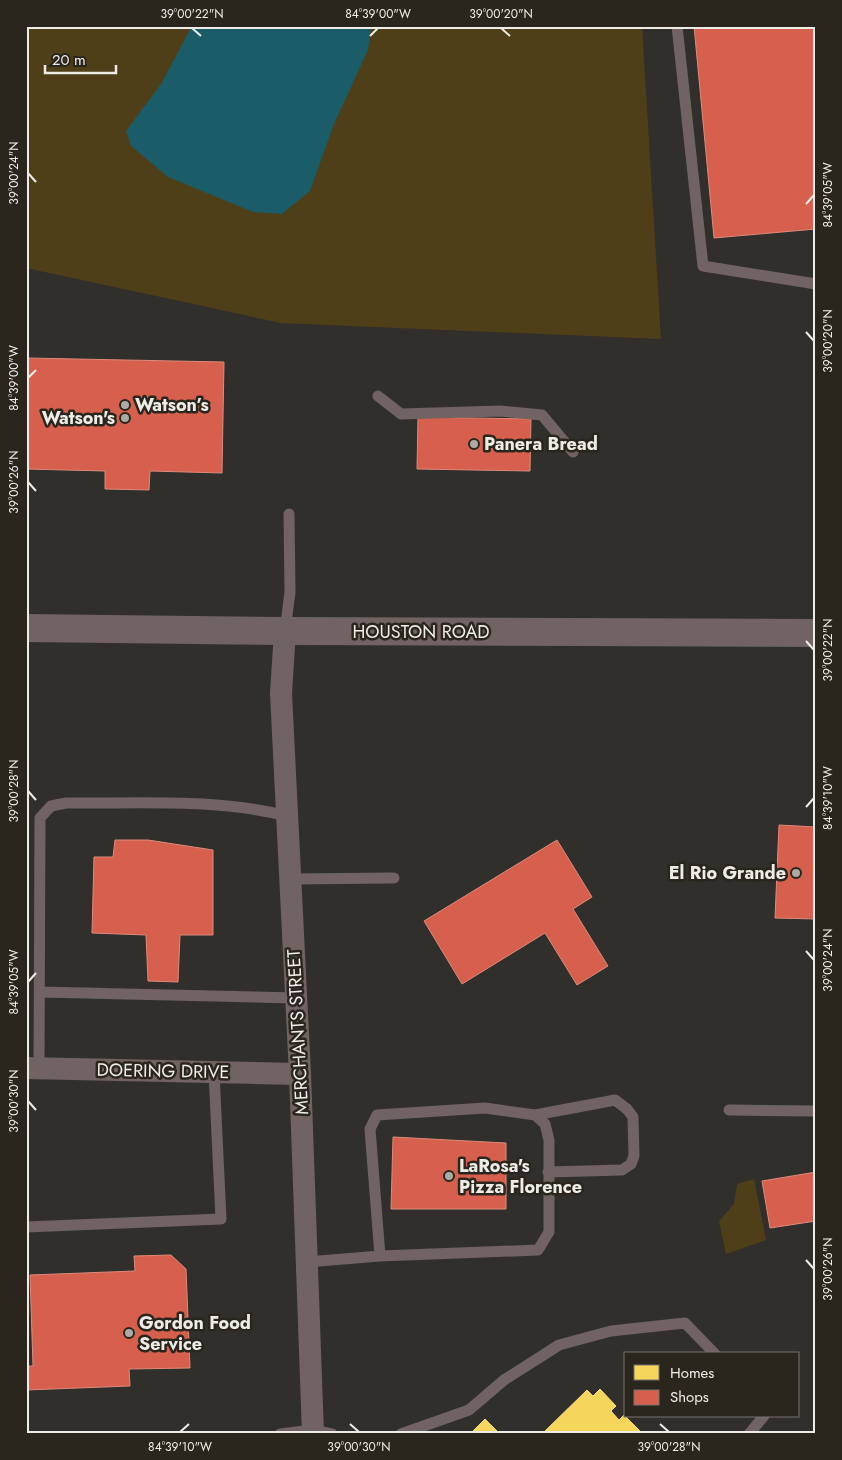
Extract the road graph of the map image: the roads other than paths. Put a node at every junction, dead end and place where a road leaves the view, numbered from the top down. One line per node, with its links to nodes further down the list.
1 (677, 26): 2 (lane)
2 (816, 284)
3 (378, 396): 4 (lane)
4 (572, 452)
5 (289, 514): 7 (lane)
6 (26, 628): 7 (main road, HOUSTON ROAD)
7 (284, 632): 8 (main road, HOUSTON ROAD); 9 (street, MERCHANTS STREET)
8 (816, 633)
9 (287, 816): 11 (street, MERCHANTS STREET); 12 (lane)
10 (394, 878): 11 (lane)
11 (290, 879): 13 (street, MERCHANTS STREET)
12 (40, 992): 13 (lane); 14 (lane)
13 (296, 998): 16 (street, MERCHANTS STREET)
14 (32, 1068): 15 (street, DOERING DRIVE)
15 (214, 1072): 16 (street, DOERING DRIVE); 21 (lane)
16 (300, 1074): 23 (street, MERCHANTS STREET)
17 (730, 1110): 18 (lane)
18 (816, 1111)
19 (535, 1115): 20 (lane); 20 (lane); 22 (lane)
20 (548, 1172): 22 (lane)
21 (26, 1227)
22 (380, 1256): 23 (lane)
23 (307, 1262): 26 (street, MERCHANTS STREET)
24 (713, 1352): 28 (lane)
25 (762, 1418): 29 (lane)
26 (319, 1432): 27 (lane)
27 (280, 1434)
28 (401, 1434)
29 (749, 1434)

